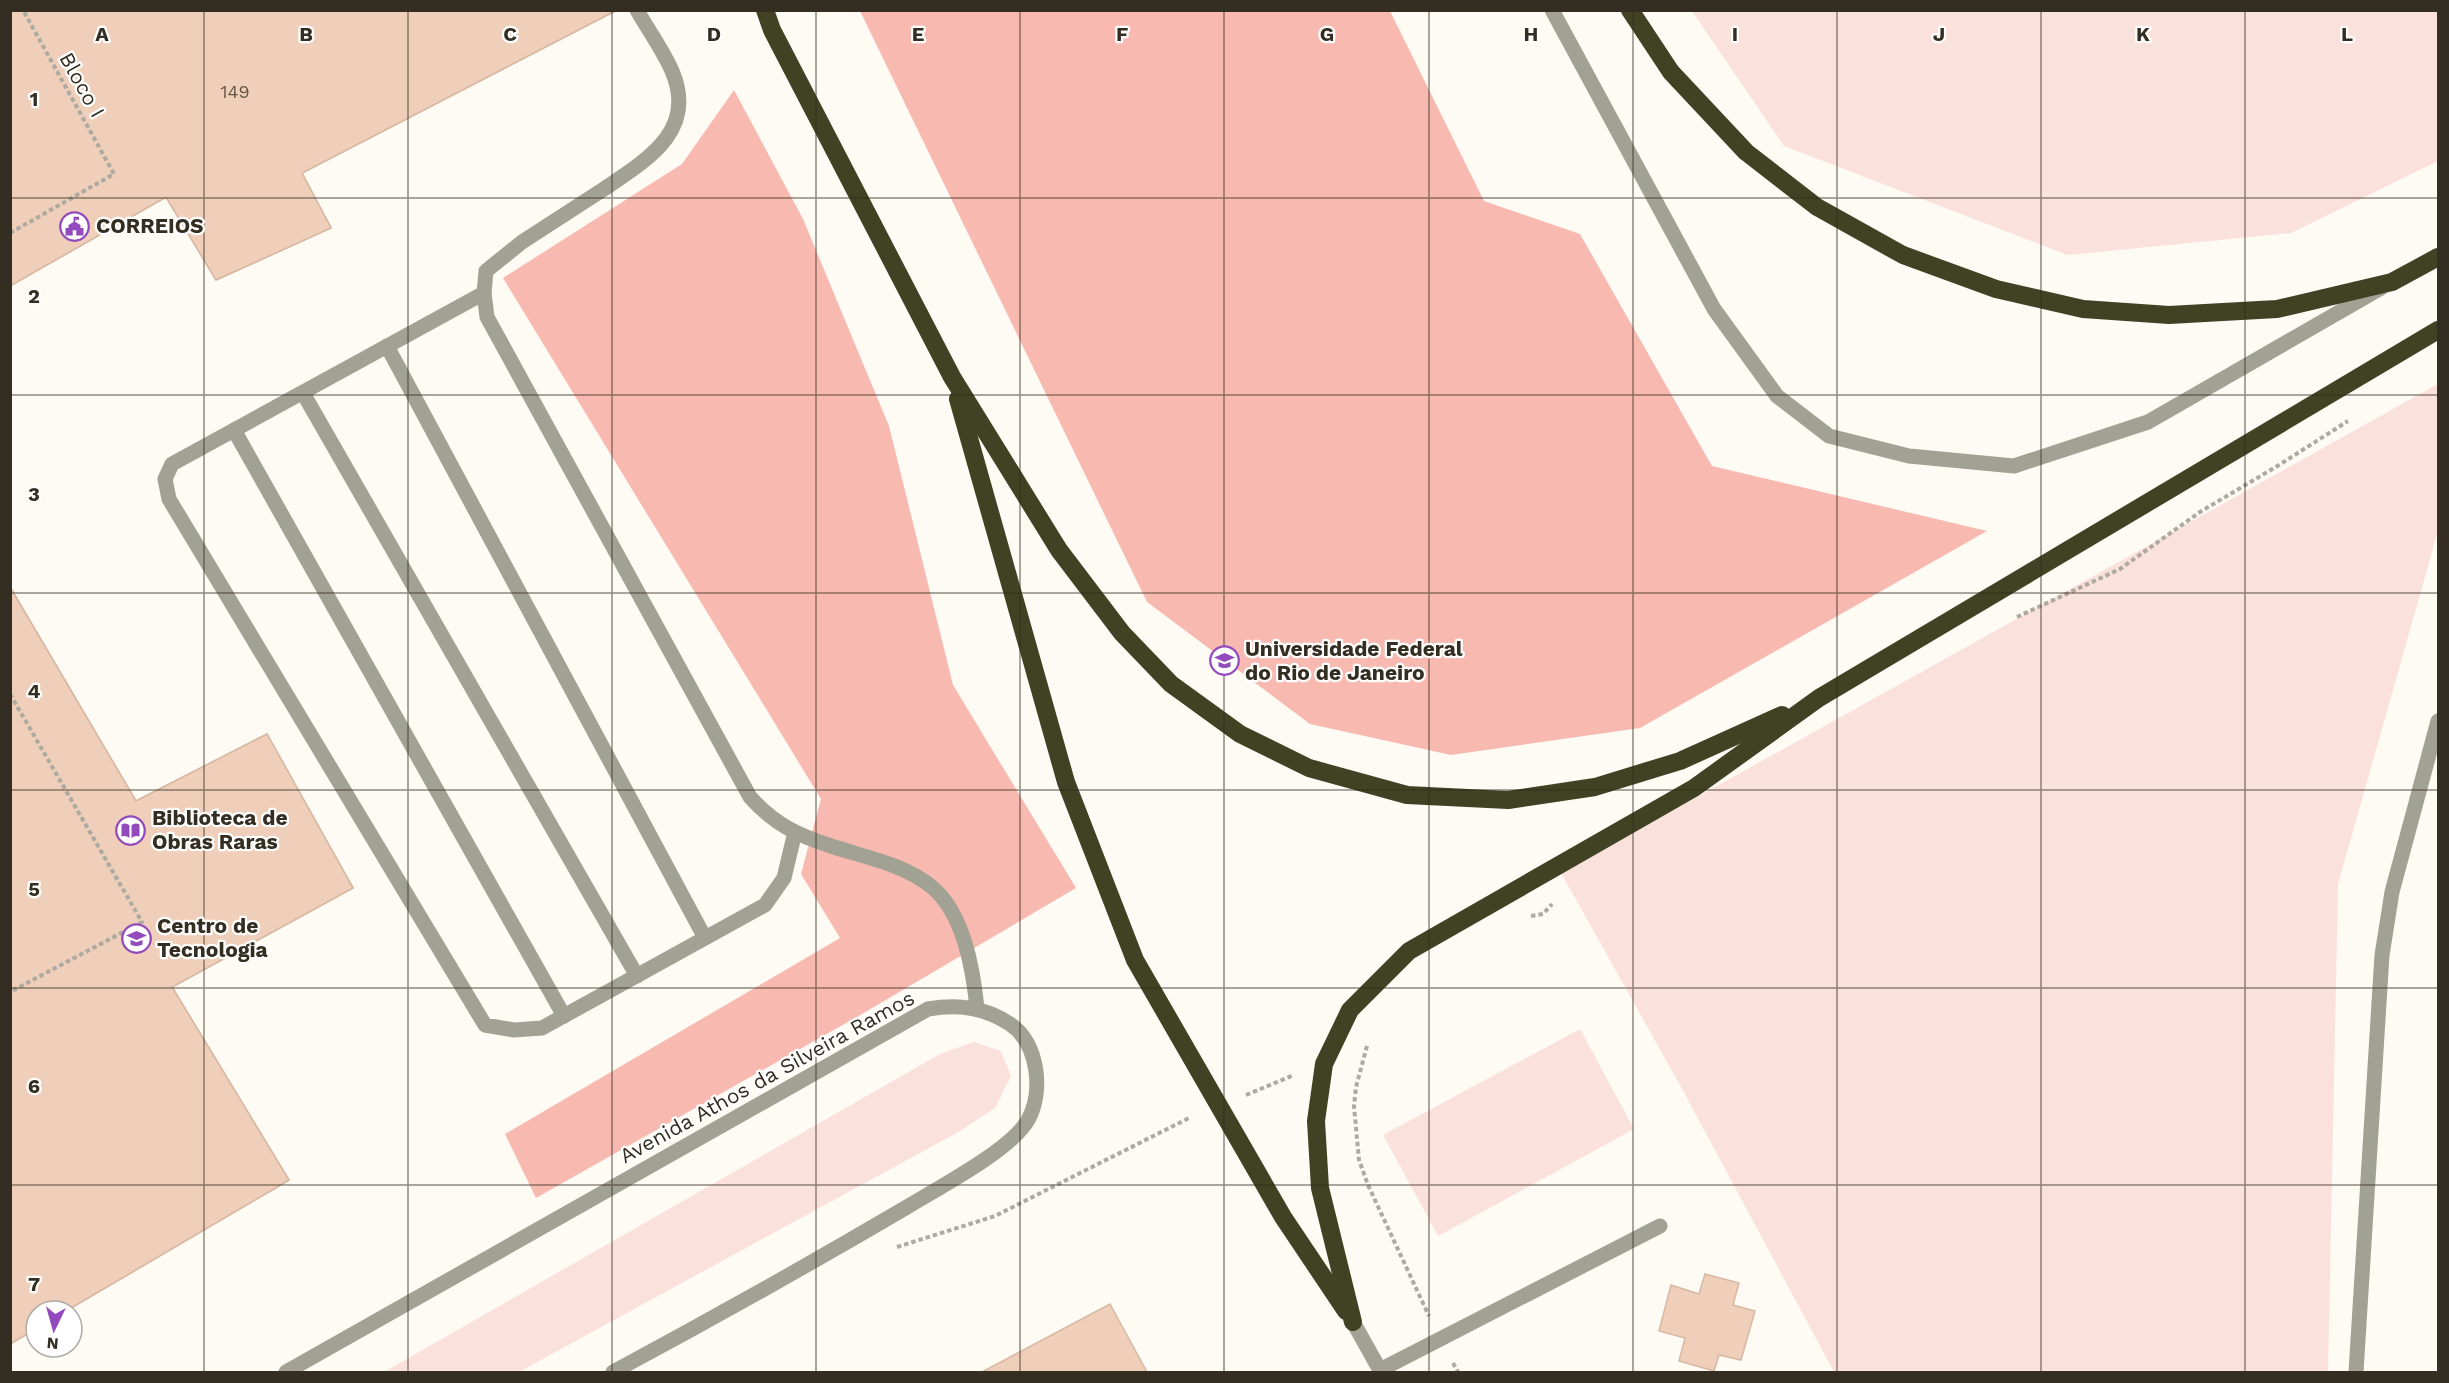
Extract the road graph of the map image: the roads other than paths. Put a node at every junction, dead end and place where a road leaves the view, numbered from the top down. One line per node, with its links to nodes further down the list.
1 (637, 10): 7 (street)
2 (765, 10): 10 (highway)
3 (1552, 10): 6 (street)
4 (1630, 10): 6 (highway)
5 (2439, 257): 6 (highway)
6 (2392, 282)
7 (484, 293): 9 (street); 15 (street)
8 (2439, 330): 13 (highway)
9 (387, 346): 11 (street); 16 (street)
10 (952, 377): 13 (highway); 21 (highway)
11 (303, 393): 12 (street); 17 (street)
12 (234, 430): 19 (street); 19 (street)
13 (1819, 698): 21 (highway)
14 (2439, 721): 25 (street)
15 (795, 832): 16 (street); 18 (street)
16 (705, 938): 17 (street)
17 (637, 975): 19 (street)
18 (977, 1008): 23 (street, Avenida Athos da Silveira Ramos); 24 (street, Avenida Athos da Silveira Ramos)
19 (564, 1016)
20 (1660, 1226): 22 (street)
21 (1353, 1322): 22 (street)
22 (1380, 1371)
23 (286, 1372)
24 (613, 1372)
25 (2355, 1372)

